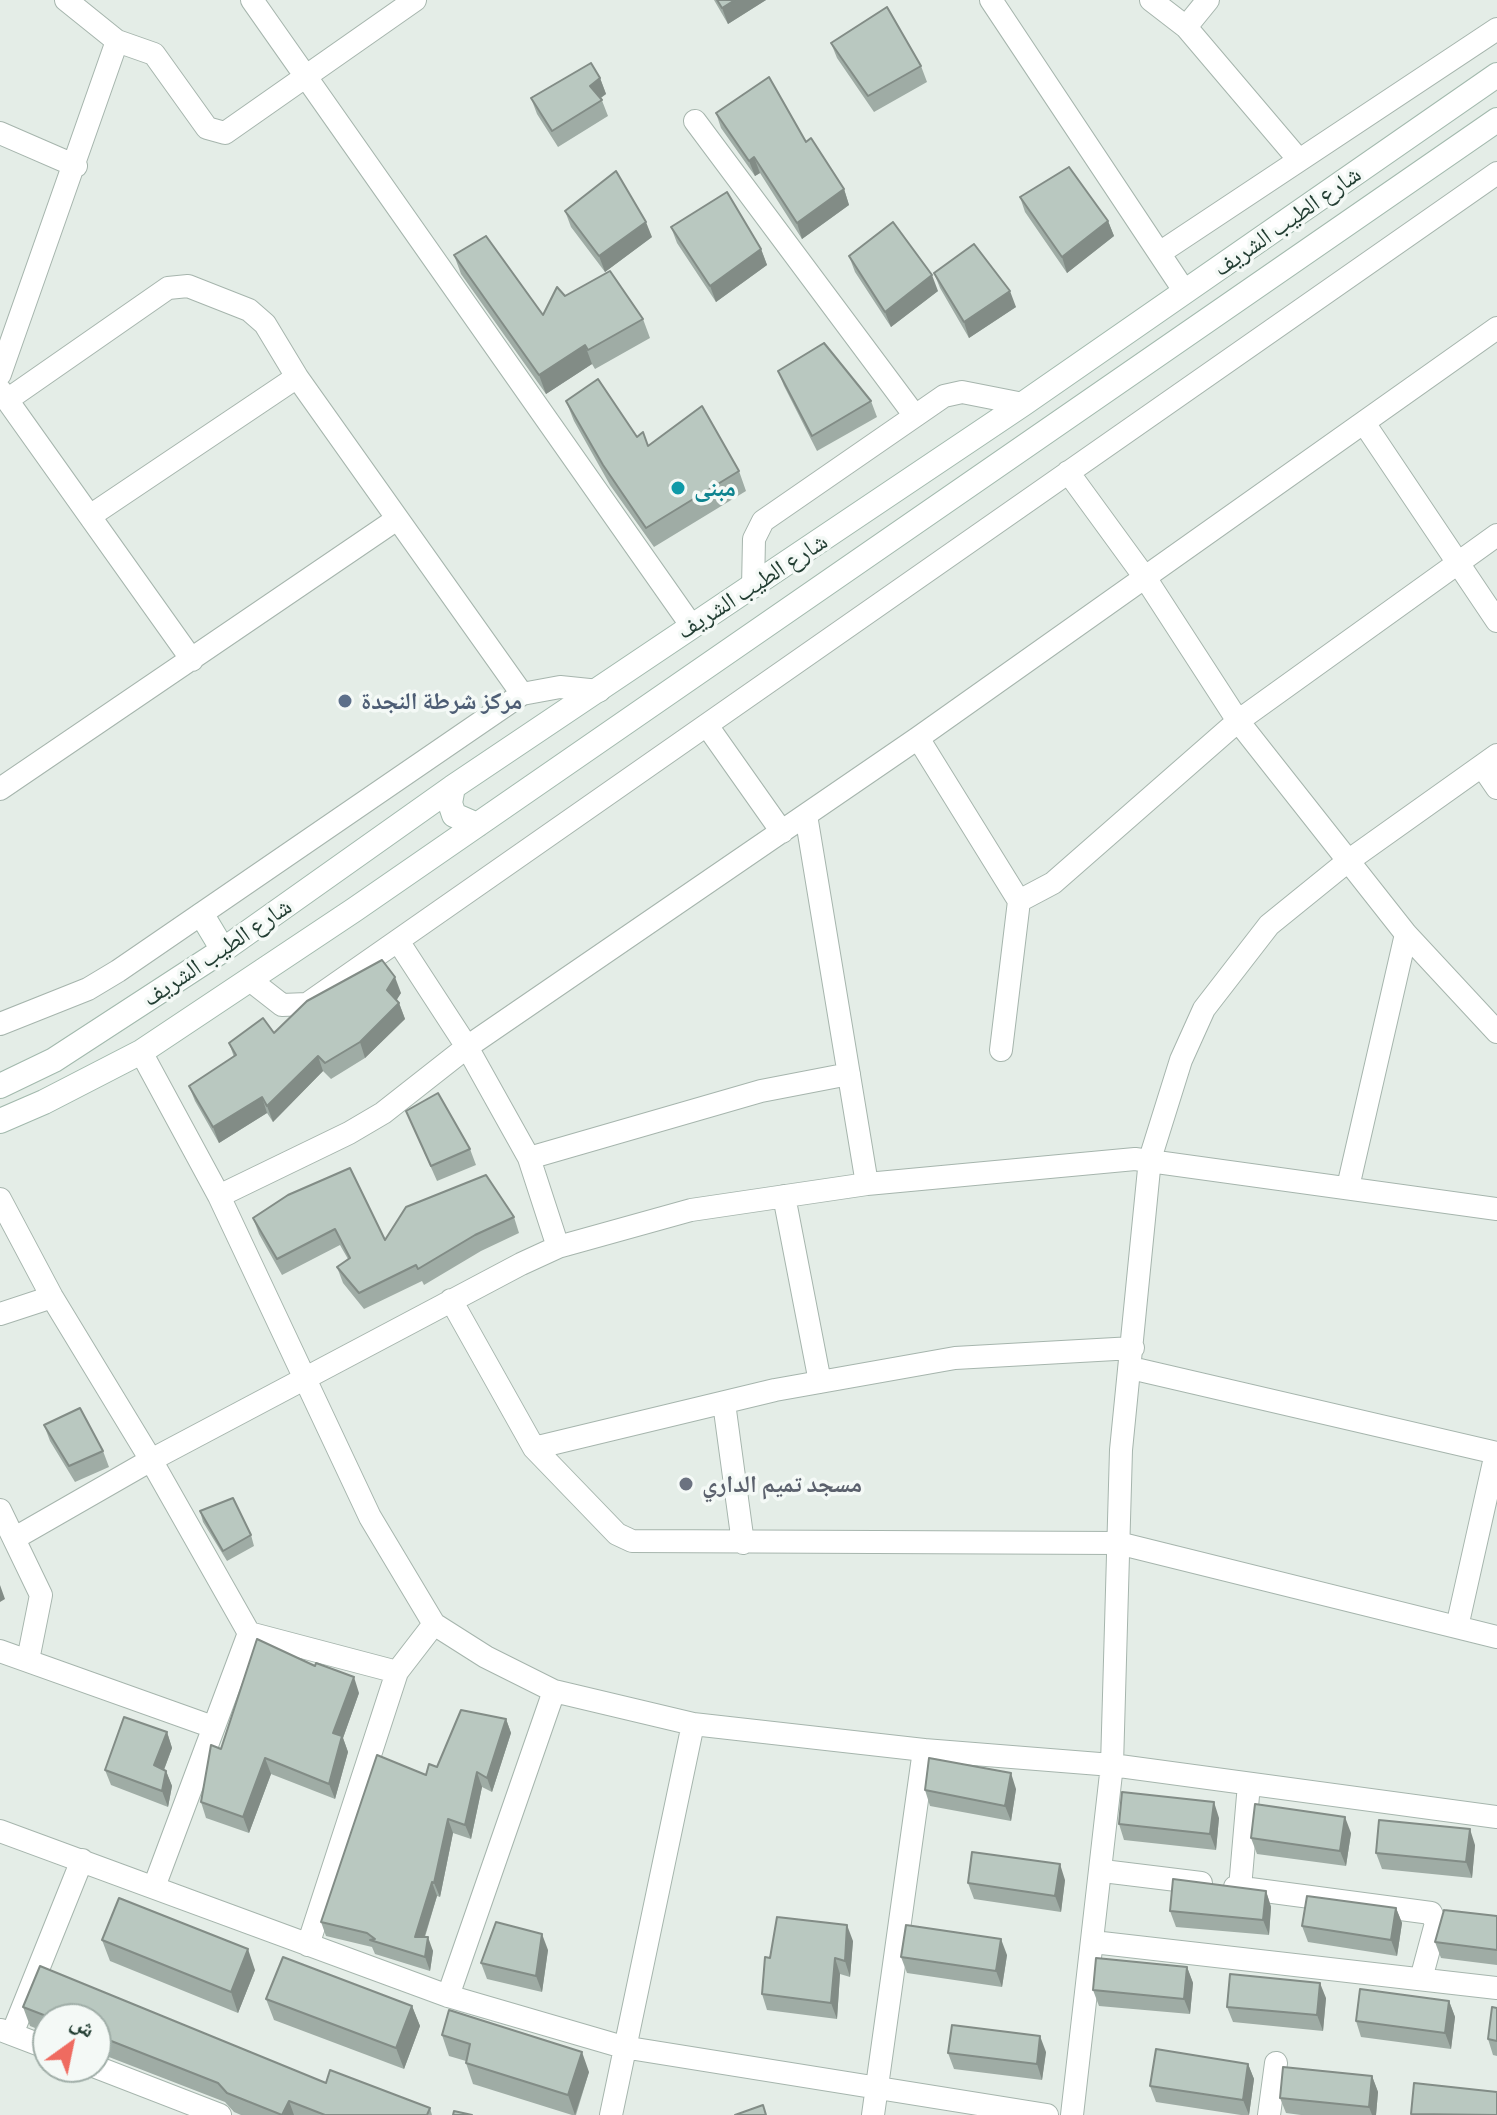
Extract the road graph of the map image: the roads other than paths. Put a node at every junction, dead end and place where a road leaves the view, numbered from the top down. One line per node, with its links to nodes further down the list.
1 (66, 0): 9 (street)
2 (252, 0): 11 (street)
3 (415, 0): 11 (street)
4 (991, 0): 18 (street)
5 (1151, 0): 7 (street)
6 (1208, 0): 7 (street)
7 (1186, 27): 15 (street)
8 (1497, 29): 15 (street)
9 (117, 41): 11 (street); 16 (street)
10 (1497, 75): 19 (main road, شارع الطيب الشريف)
11 (305, 77): 35 (street)
12 (1497, 120): 47 (main road, شارع الطيب الشريف)
13 (695, 121): 25 (street)
14 (0, 133): 16 (street)
15 (1299, 160): 18 (street)
16 (76, 166): 21 (street)
17 (1497, 173): 27 (street)
18 (1161, 252): 19 (street)
19 (1185, 292): 24 (main road, شارع الطيب الشريف)
20 (1497, 328): 26 (street)
21 (0, 374)
22 (297, 377): 23 (street); 28 (street); 29 (street)
23 (4, 395): 28 (street)
24 (1023, 404): 25 (street); 33 (main road, شارع الطيب الشريف)
25 (915, 416): 33 (street)
26 (1364, 423): 31 (street); 32 (street)
27 (1068, 472): 32 (street); 40 (street)
28 (90, 516): 36 (street)
29 (397, 519): 36 (street); 38 (street)
30 (1497, 535): 31 (street)
31 (1458, 563): 34 (street); 39 (street)
32 (1146, 579): 39 (street); 41 (street)
33 (753, 587): 35 (main road, شارع الطيب الشريف)
34 (1497, 621)
35 (691, 625): 37 (main road, شارع الطيب الشريف)
36 (192, 660): 45 (street)
37 (599, 691): 38 (street); 43 (main road, شارع الطيب الشريف)
38 (522, 694): 53 (street)
39 (1238, 721): 50 (street); 52 (street)
40 (708, 727): 48 (street); 55 (street)
41 (918, 738): 46 (street); 52 (street)
42 (1489, 760): 44 (street); 50 (street)
43 (453, 787): 47 (main road); 49 (main road, شارع الطيب الشريف)
44 (1497, 788)
45 (0, 789)
46 (806, 815): 48 (street); 63 (street)
47 (477, 825): 51 (main road, شارع الطيب الشريف)
48 (782, 832): 60 (street)
49 (386, 833): 51 (main road); 56 (main road, شارع الطيب الشريف)
50 (1348, 861): 54 (street); 67 (street)
51 (412, 868): 57 (main road, شارع الطيب الشريف)
52 (1019, 901): 61 (street)
53 (202, 915): 56 (main road); 58 (street)
54 (1406, 934): 59 (street); 69 (street)
55 (398, 941): 57 (street); 60 (street)
56 (223, 950): 64 (main road, شارع الطيب الشريف)
57 (250, 980): 62 (main road, شارع الطيب الشريف)
58 (0, 1024)
59 (1497, 1032)
60 (467, 1047): 66 (street); 70 (street)
61 (1001, 1050)
62 (141, 1052): 65 (main road, شارع الطيب الشريف); 70 (street)
63 (849, 1074): 66 (street); 68 (street)
64 (0, 1086)
65 (0, 1121)
66 (529, 1158): 74 (street)
67 (1150, 1159): 68 (street); 69 (street); 78 (street)
68 (867, 1184): 71 (street)
69 (1348, 1187): 73 (street)
70 (219, 1196): 79 (street)
71 (784, 1196): 74 (street); 80 (street)
72 (0, 1199): 75 (street)
73 (1497, 1209)
74 (558, 1247): 76 (street)
75 (52, 1297): 77 (street); 84 (street)
76 (451, 1300): 79 (street); 82 (street)
77 (0, 1314)
78 (1132, 1358): 80 (street); 83 (street); 88 (street)
79 (303, 1380): 84 (street); 89 (street)
80 (820, 1382): 81 (street)
81 (724, 1403): 82 (street); 87 (street)
82 (534, 1448): 87 (street)
83 (1496, 1453): 90 (street)
84 (151, 1460): 86 (street); 91 (street)
85 (0, 1510): 86 (street)
86 (15, 1538): 94 (street)
87 (743, 1543): 88 (street)
88 (1118, 1543): 90 (street); 100 (street)
89 (434, 1624): 95 (street); 96 (street)
90 (1457, 1627): 92 (street)
91 (249, 1633): 95 (street); 98 (street)
92 (1497, 1637)
93 (0, 1651): 94 (street)
94 (28, 1660): 98 (street)
95 (397, 1672): 109 (street)
96 (554, 1691): 97 (street); 112 (street)
97 (693, 1724): 99 (street); 115 (street)
98 (213, 1727): 106 (street)
99 (924, 1750): 100 (street); 118 (street)
100 (1112, 1765): 101 (street); 105 (street)
101 (1249, 1784): 102 (street); 107 (street)
102 (1497, 1817)
103 (0, 1831): 104 (street)
104 (82, 1860): 106 (street); 113 (street)
105 (1103, 1871): 107 (street); 108 (street)
106 (154, 1887): 109 (street)
107 (1240, 1888): 110 (street)
108 (1093, 1942): 110 (street); 123 (street)
109 (308, 1945): 112 (street)
110 (1421, 1979): 111 (street)
111 (1497, 1988)
112 (448, 1996): 115 (street)
113 (6, 2032): 114 (street)
114 (32, 2042)
115 (623, 2047): 118 (street); 120 (street)
116 (1276, 2063): 124 (street)
117 (112, 2073): 119 (street)
118 (875, 2089): 121 (street); 122 (street)
119 (220, 2115)
120 (611, 2115)
121 (873, 2115)
122 (1047, 2115)
123 (1072, 2115)
124 (1269, 2115)

